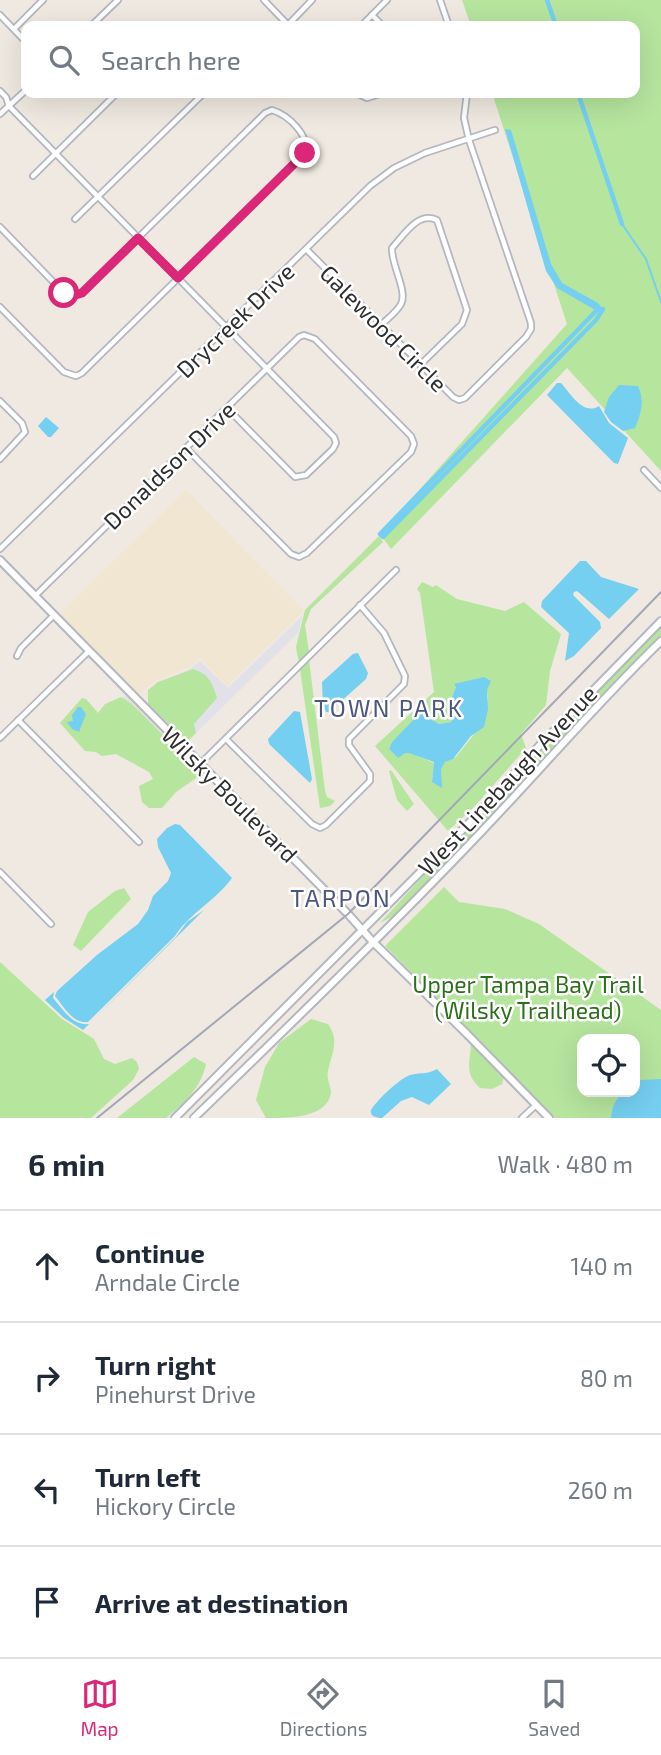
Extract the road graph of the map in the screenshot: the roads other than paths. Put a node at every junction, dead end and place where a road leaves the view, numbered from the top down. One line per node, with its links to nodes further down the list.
1 (43, 0): 9 (street)
2 (118, 0): 10 (street)
3 (264, 0): 11 (street)
4 (312, 0): 12 (street)
5 (387, 0): 8 (street)
6 (440, 0): 15 (street)
7 (0, 15): 17 (street)
8 (372, 15): 13 (street); 14 (street)
9 (22, 21)
10 (97, 21)
11 (284, 21)
12 (292, 21)
13 (366, 21)
14 (378, 21)
15 (447, 21)
16 (21, 22): 17 (street)
17 (14, 29): 18 (street)
18 (21, 37)
19 (0, 91): 25 (street)
20 (21, 95): 25 (street)
21 (112, 98): 29 (street)
22 (199, 98): 31 (street)
23 (466, 98): 28 (street)
24 (0, 104): 25 (street)
25 (9, 106): 26 (street); 29 (street)
26 (0, 114)
27 (495, 130): 28 (street, Drycreek Drive)
28 (469, 140): 35 (street, Drycreek Drive); 40 (street, Galewood Circle)
29 (55, 153): 30 (street); 31 (street)
30 (33, 176)
31 (98, 196): 32 (street); 34 (street)
32 (75, 219)
33 (0, 227): 34 (street)
34 (138, 238): 36 (street); 36 (street)
35 (307, 249): 38 (street, Galewood Circle); 39 (street, Drycreek Drive)
36 (178, 278): 37 (street); 39 (street)
37 (0, 307)
38 (381, 325): 40 (street, Galewood Circle); 40 (street)
39 (226, 328): 41 (street); 48 (street, Drycreek Drive)
40 (420, 365)
41 (267, 369): 43 (street, Donaldson Drive); 43 (street); 44 (street, Donaldson Drive)
42 (0, 401): 45 (street)
43 (227, 408): 44 (street, Donaldson Drive)
44 (186, 448): 51 (street, Donaldson Drive)
45 (0, 459)
46 (644, 470): 47 (street)
47 (661, 488)
48 (0, 549)
49 (0, 560): 51 (main road, Wilsky Boulevard)
50 (396, 569): 52 (street)
51 (35, 596): 53 (main road, Wilsky Boulevard)
52 (360, 605): 60 (street); 60 (street)
53 (54, 615): 56 (main road, Wilsky Boulevard); 57 (street)
54 (661, 621): 65 (main road, West Linebaugh Avenue)
55 (661, 641): 66 (main road, West Linebaugh Avenue)
56 (89, 651): 58 (street); 61 (main road, Wilsky Boulevard)
57 (17, 656)
58 (18, 720): 59 (street); 62 (street)
59 (0, 738)
60 (226, 739): 61 (street)
61 (200, 764): 65 (main road, Wilsky Boulevard)
62 (139, 842)
63 (0, 873): 64 (street)
64 (51, 924)
65 (363, 930): 66 (main road, Wilsky Boulevard); 68 (main road, West Linebaugh Avenue)
66 (373, 942): 67 (main road, Wilsky Boulevard); 69 (main road, West Linebaugh Avenue)
67 (536, 1105): 70 (street); 71 (main road, Wilsky Boulevard)
68 (175, 1118)
69 (194, 1118)
70 (522, 1118)
71 (549, 1118)

